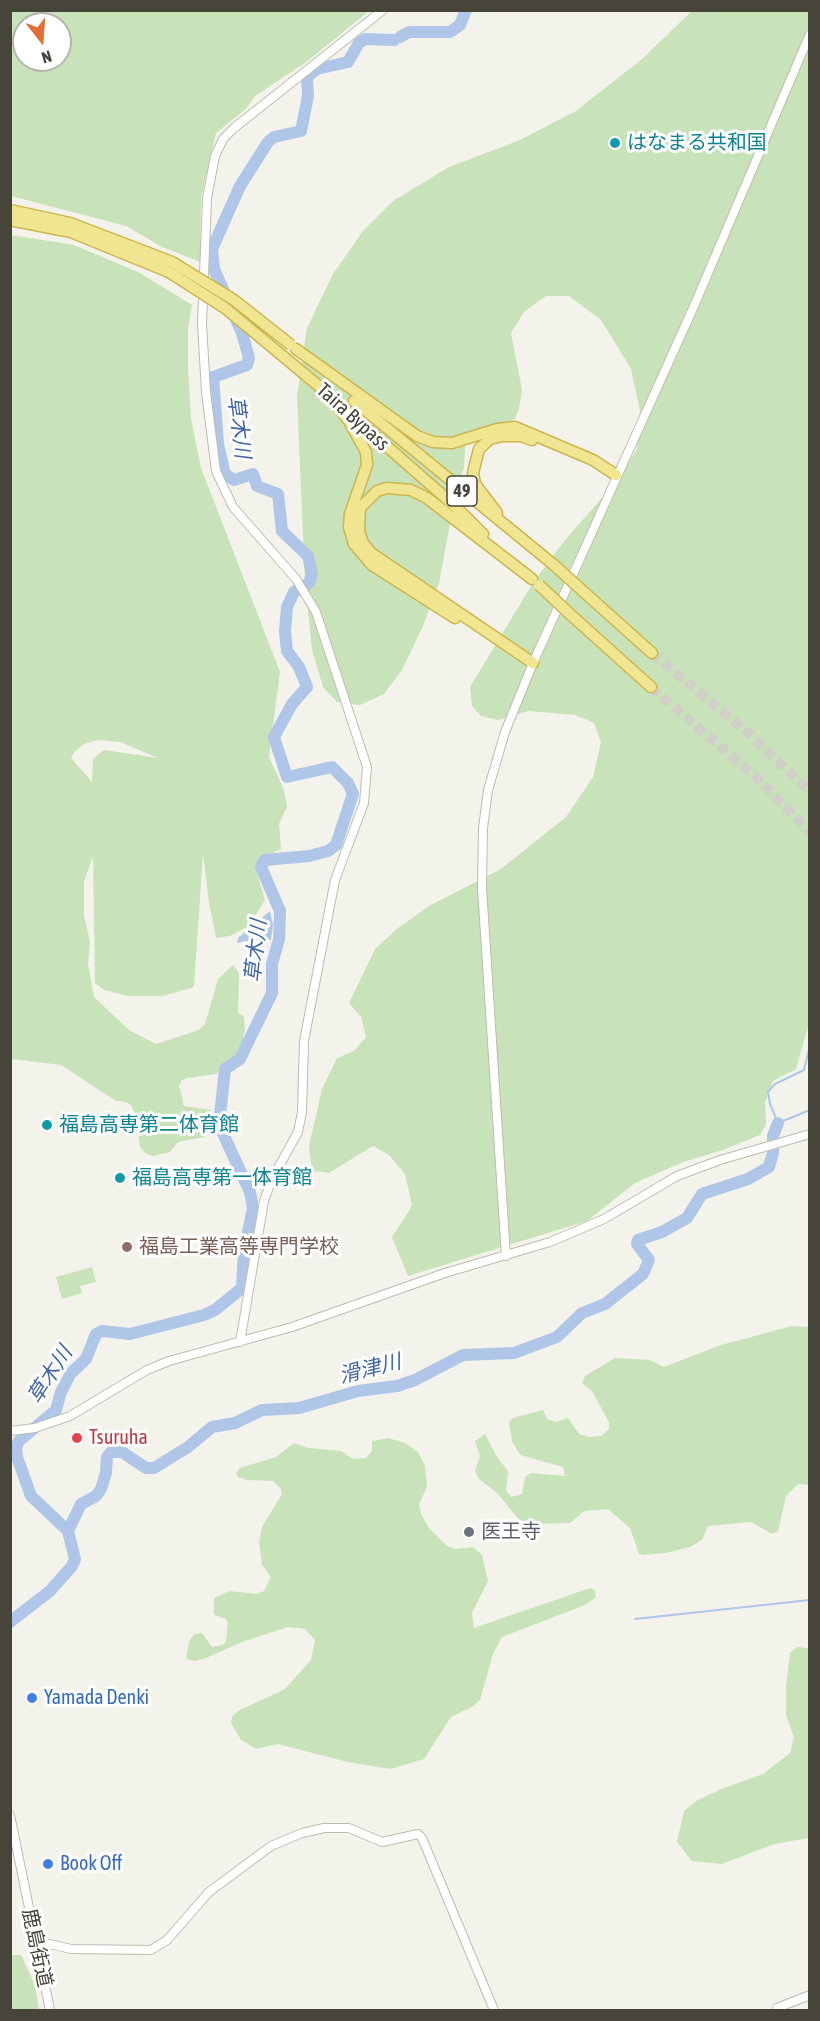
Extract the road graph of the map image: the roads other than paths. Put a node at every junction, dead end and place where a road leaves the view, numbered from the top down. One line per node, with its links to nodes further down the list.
1 (383, 10): 16 (street)
2 (810, 34): 8 (street)
3 (10, 210): 5 (highway, Taira Bypass / 49)
4 (10, 220): 5 (highway, Taira Bypass / 49)
5 (170, 267): 6 (highway, Taira Bypass / 49, bridge); 7 (highway, Taira Bypass / 49, bridge)
6 (293, 347): 8 (highway); 9 (highway, Taira Bypass / 49)
7 (324, 390): 10 (highway, Taira Bypass / 49); 12 (highway)
8 (616, 475): 9 (highway); 12 (street)
9 (530, 546): 11 (highway, Taira Bypass / 49, bridge)
10 (535, 582): 12 (highway); 13 (highway, Taira Bypass / 49, bridge)
11 (652, 653)
12 (533, 663): 15 (street)
13 (651, 687)
14 (810, 1134): 15 (street)
15 (506, 1256): 16 (street)
16 (240, 1342): 17 (street)
17 (10, 1431)
18 (10, 1815): 19 (street, 鹿島街道)
19 (37, 1945): 22 (street, 鹿島街道); 23 (street)
20 (810, 1995): 21 (street)
21 (777, 2008)
22 (50, 2010)
23 (494, 2010)

